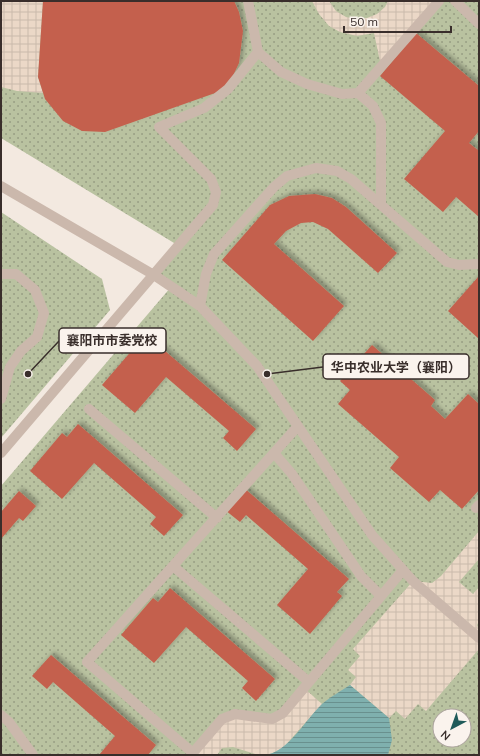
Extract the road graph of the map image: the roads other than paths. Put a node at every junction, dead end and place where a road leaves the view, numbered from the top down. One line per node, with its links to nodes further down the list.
1 (248, 1): 5 (street)
2 (438, 1): 6 (street)
3 (455, 1): 4 (street)
4 (479, 24)
5 (258, 52): 6 (street); 11 (street)
6 (358, 93): 8 (street)
7 (1, 186): 11 (street)
8 (381, 204): 9 (street); 12 (street)
9 (479, 264)
10 (1, 274): 13 (street)
11 (154, 275): 12 (street); 16 (street)
12 (200, 306): 15 (street)
13 (1, 399)
14 (89, 409): 18 (street)
15 (298, 426): 17 (street); 20 (street)
16 (1, 453)
17 (274, 453): 18 (street); 21 (street)
18 (217, 518): 19 (street)
19 (173, 566): 23 (street); 25 (street)
20 (403, 570): 21 (street); 22 (street)
21 (381, 596): 23 (street)
22 (479, 638)
23 (309, 682): 25 (street)
24 (1, 715): 26 (street)
25 (192, 754)
26 (33, 755)

